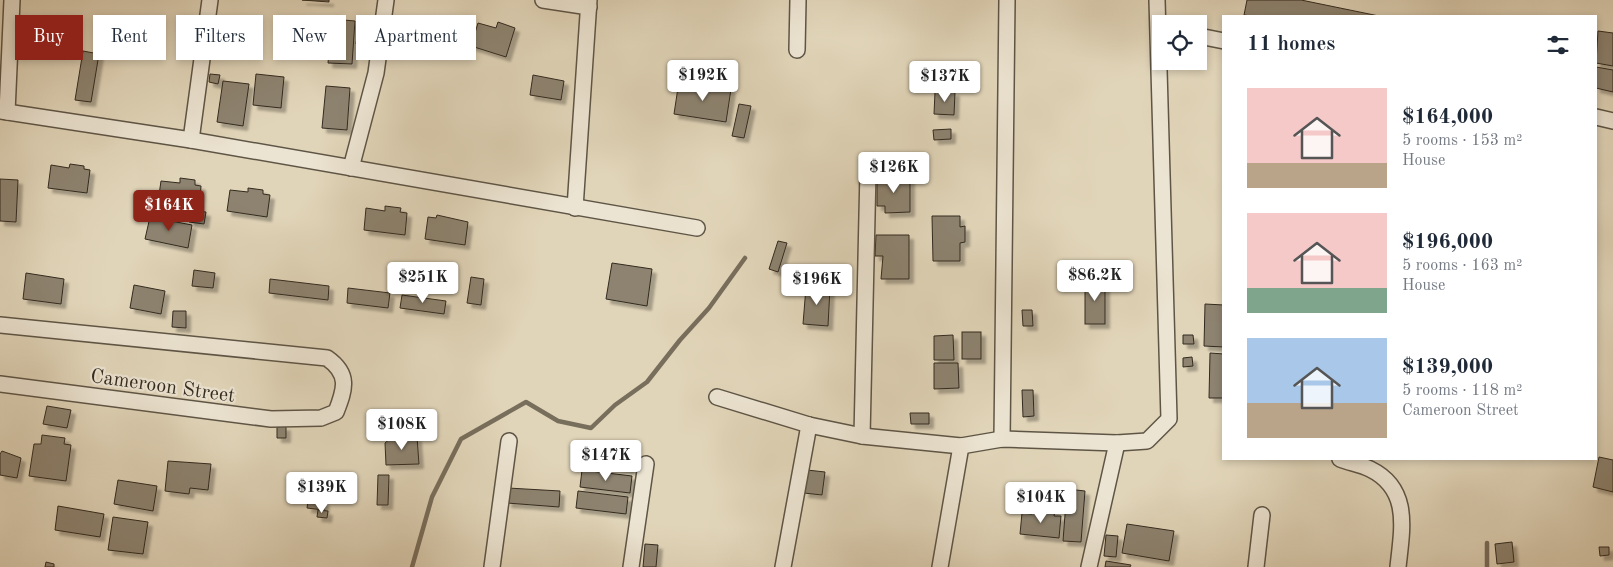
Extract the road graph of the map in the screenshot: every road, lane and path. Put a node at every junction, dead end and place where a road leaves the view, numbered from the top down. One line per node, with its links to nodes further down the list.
1 (12, 0): 14 (street)
2 (210, 0): 17 (street)
3 (386, 0): 18 (street)
4 (544, 0): 8 (street)
5 (798, 0): 12 (street)
6 (1007, 0): 27 (street)
7 (1157, 0): 9 (street)
8 (589, 3): 20 (street)
9 (1158, 15)
10 (1207, 38): 11 (street)
11 (1222, 41)
12 (797, 50)
13 (1160, 70): 29 (street)
14 (4, 112): 17 (street)
15 (1597, 117): 16 (street)
16 (1613, 121)
17 (191, 140): 18 (street)
18 (350, 168): 20 (street)
19 (868, 171): 26 (street)
20 (575, 208): 21 (street)
21 (697, 228)
22 (0, 325): 23 (street, Cameroon Street)
23 (0, 384)
24 (717, 397): 25 (street)
25 (809, 425): 26 (street); 36 (street)
26 (862, 436): 30 (street)
27 (1002, 439): 29 (street); 30 (street)
28 (510, 441): 34 (street)
29 (1117, 444): 38 (street)
30 (961, 446): 37 (street)
31 (1343, 460): 40 (street)
32 (646, 464): 35 (street)
33 (1262, 515): 39 (street)
34 (492, 567)
35 (631, 567)
36 (783, 567)
37 (940, 567)
38 (1089, 567)
39 (1256, 567)
40 (1398, 567)

